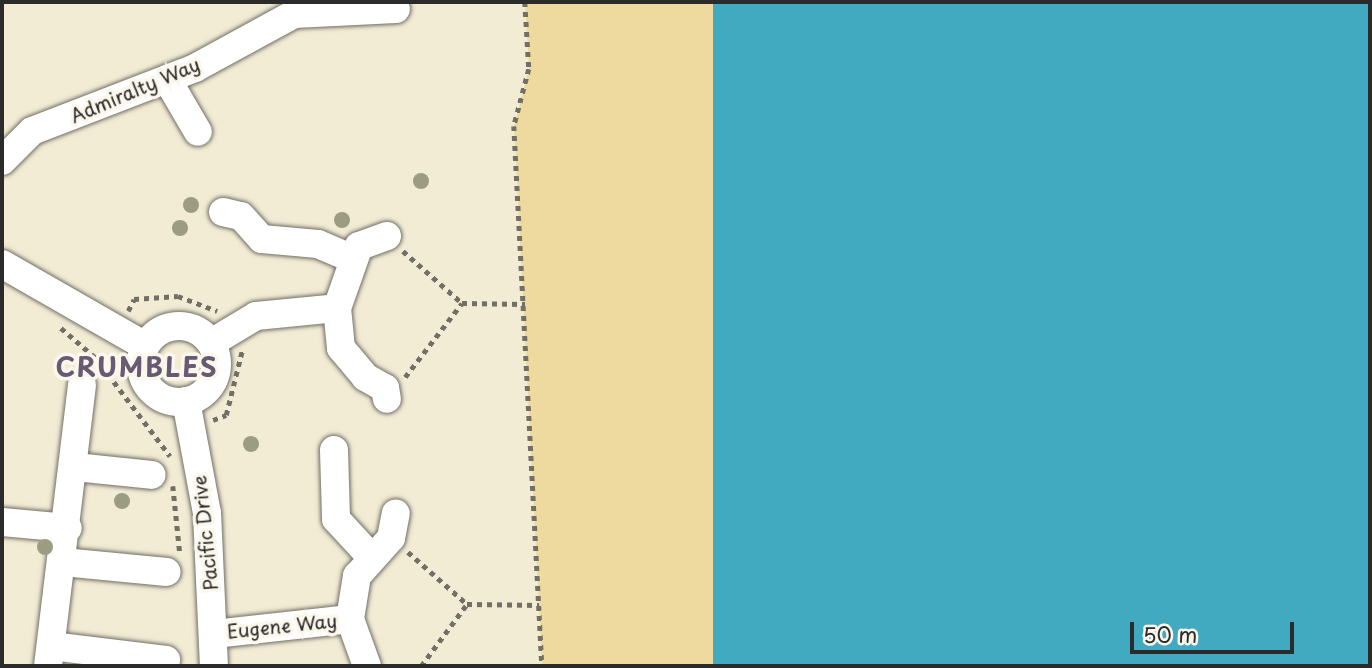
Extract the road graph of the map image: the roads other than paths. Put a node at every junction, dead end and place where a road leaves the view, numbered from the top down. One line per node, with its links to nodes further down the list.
1 (293, 8): 2 (street, Admiralty Way); 3 (street, Admiralty Way)
2 (396, 9)
3 (167, 79): 4 (street); 5 (street, Admiralty Way)
4 (198, 132)
5 (2, 161)
6 (223, 212): 8 (street)
7 (387, 236): 8 (street)
8 (351, 258): 10 (street)
9 (2, 264): 12 (street)
10 (337, 308): 11 (street); 14 (street)
11 (225, 341): 12 (street); 15 (street)
12 (145, 346): 15 (street)
13 (82, 385): 18 (street)
14 (387, 399)
15 (186, 401): 26 (street, Pacific Drive)
16 (334, 450): 22 (street)
17 (152, 475): 18 (street)
18 (74, 477): 21 (street)
19 (2, 522): 21 (street)
20 (394, 525): 22 (street, Eugene Way)
21 (68, 528): 23 (street)
22 (372, 558): 25 (street, Eugene Way)
23 (63, 562): 24 (street); 27 (street)
24 (167, 572)
25 (350, 619): 26 (street, Eugene Way); 30 (street, Eugene Way)
26 (214, 634): 29 (street, Pacific Drive)
27 (49, 656): 28 (street)
28 (166, 660)
29 (214, 666)
30 (368, 666)

